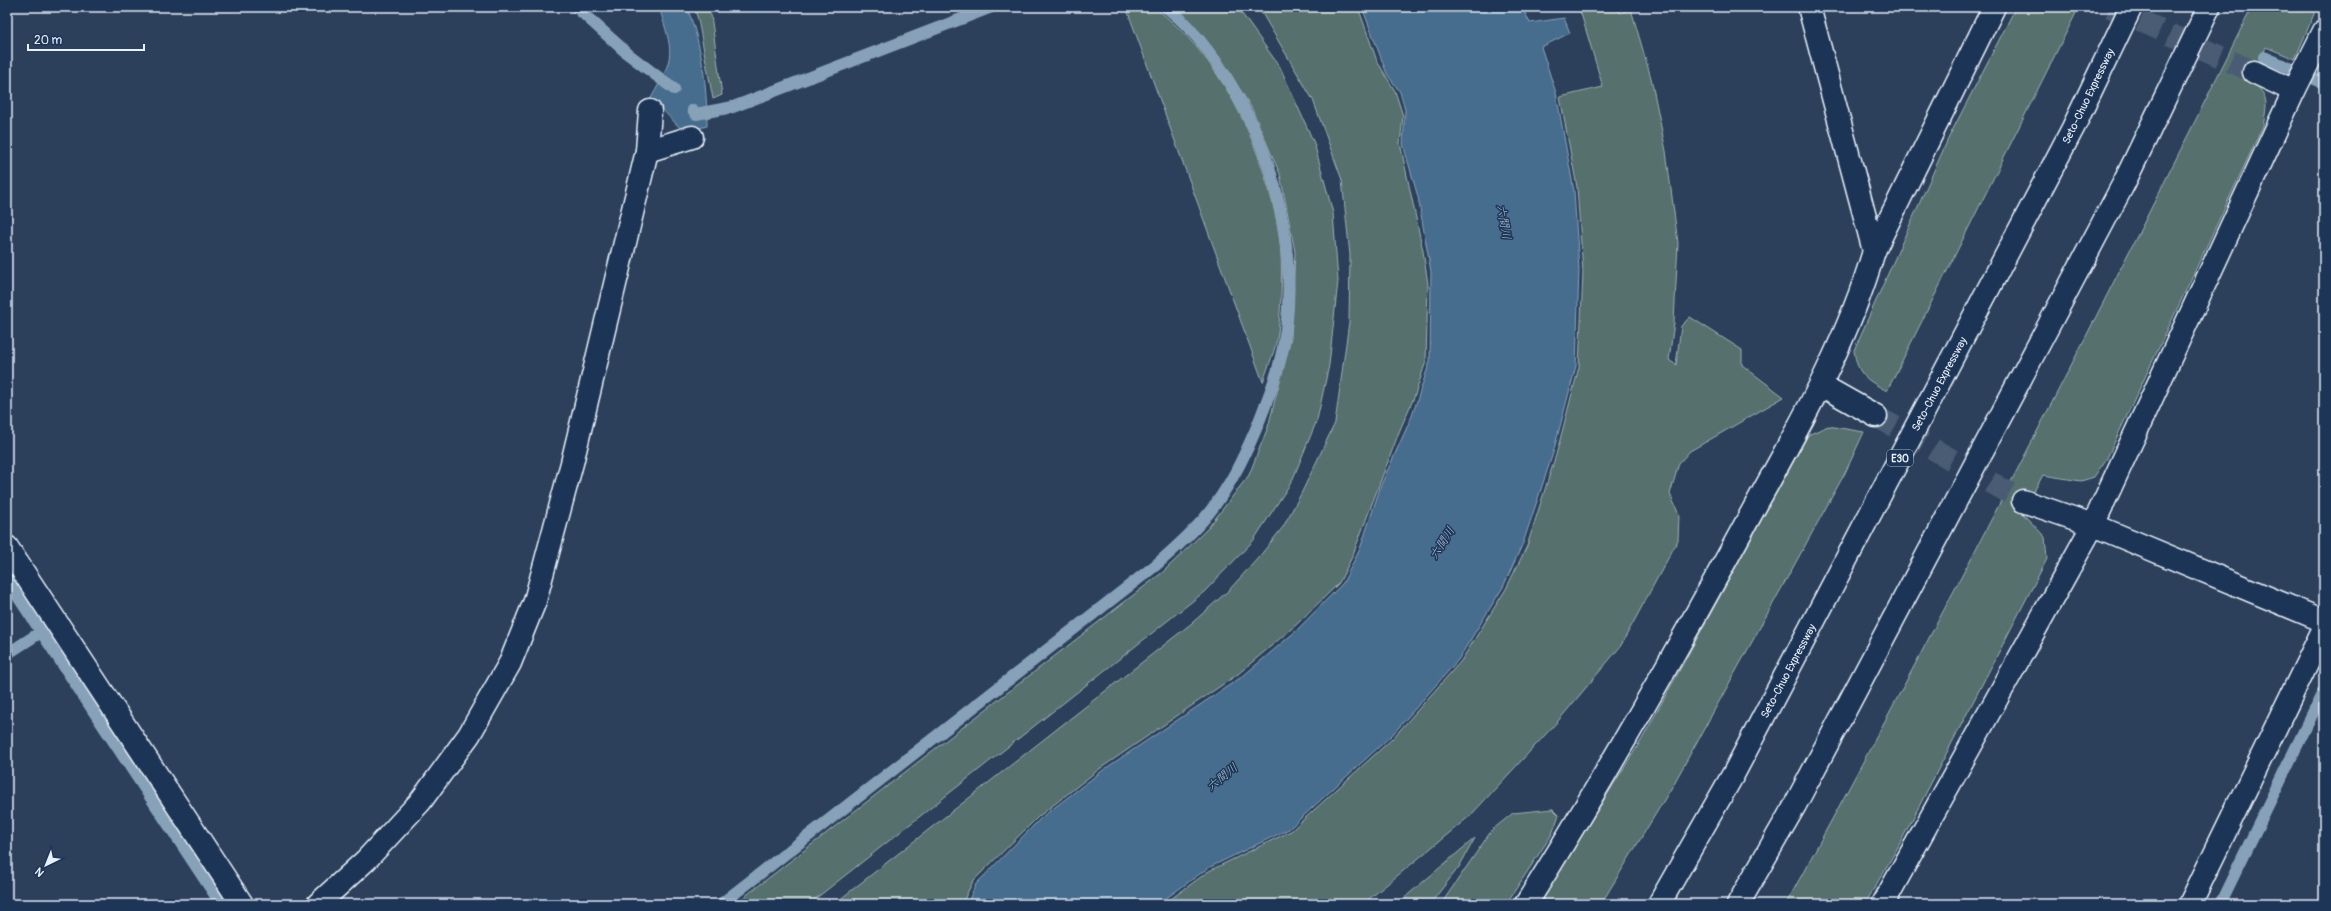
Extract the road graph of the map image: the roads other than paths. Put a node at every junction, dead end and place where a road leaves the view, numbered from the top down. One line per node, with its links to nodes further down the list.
1 (1809, 7): 11 (main road)
2 (1994, 7): 11 (main road)
3 (2131, 7): 22 (main road, Seto-Chuo Expressway / E30)
4 (2209, 7): 23 (main road)
5 (2324, 31): 7 (main road)
6 (2254, 72): 7 (main road)
7 (2300, 79): 15 (main road)
8 (650, 111): 10 (main road)
9 (692, 137): 10 (main road)
10 (647, 151): 20 (main road)
11 (1874, 251): 12 (main road)
12 (1821, 385): 13 (main road); 21 (main road)
13 (1876, 416)
14 (2023, 501): 15 (main road)
15 (2093, 525): 17 (main road); 24 (main road)
16 (7, 547): 19 (main road)
17 (2324, 621)
18 (2324, 628): 25 (main road)
19 (242, 904)
20 (318, 904)
21 (1526, 904)
22 (1659, 904)
23 (1738, 904)
24 (1883, 904)
25 (2190, 904)

